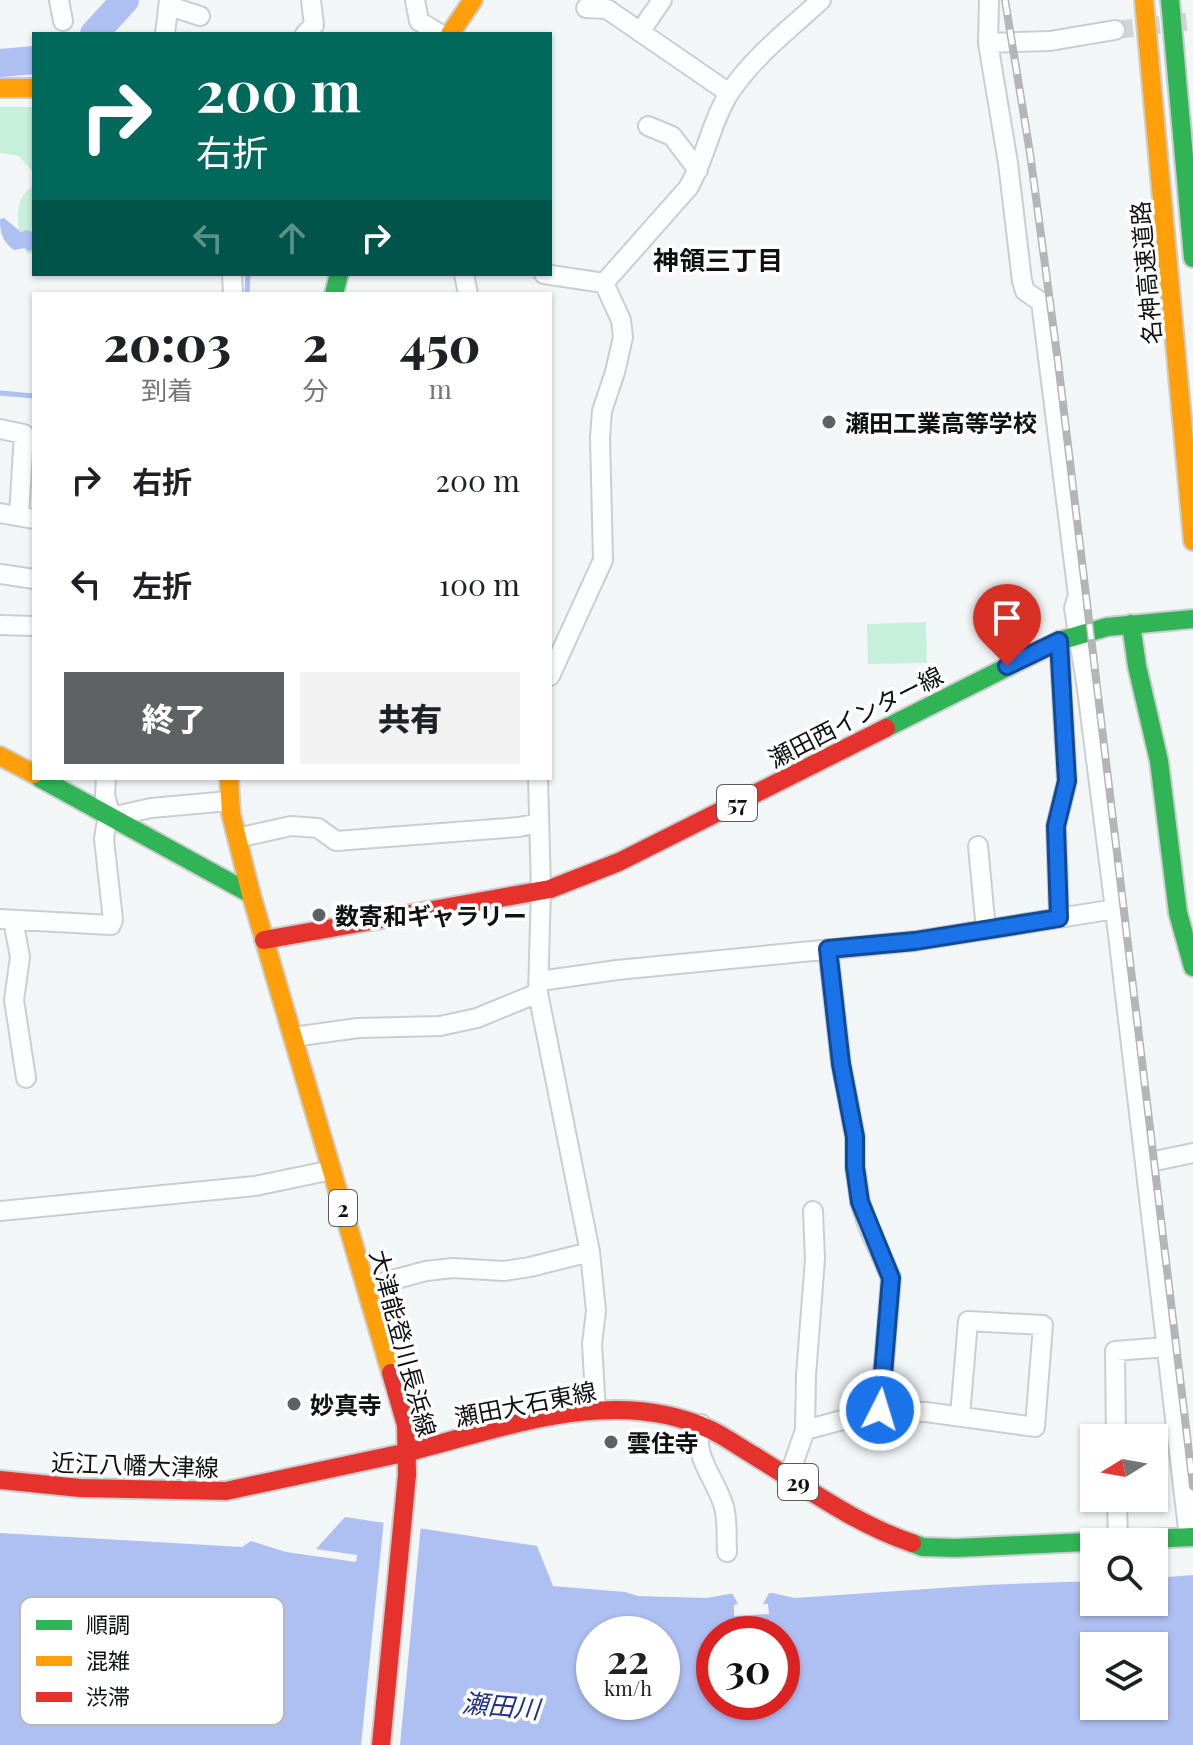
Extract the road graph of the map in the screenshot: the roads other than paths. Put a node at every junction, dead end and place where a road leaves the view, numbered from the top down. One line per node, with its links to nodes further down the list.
1 (59, 0): 13 (street)
2 (311, 0): 16 (street)
3 (415, 0): 17 (street)
4 (473, 0): 18 (main road)
5 (662, 0): 19 (street)
6 (821, 0): 23 (street)
7 (989, 0): 20 (street)
8 (1144, 0): 31 (main road, 名神高速道路)
9 (1170, 0): 26 (main road, 名神高速道路)
10 (169, 3): 12 (street); 15 (street)
11 (586, 8): 19 (street)
12 (200, 16)
13 (63, 21)
14 (1115, 30): 20 (street)
15 (165, 32)
16 (307, 32)
17 (437, 32)
18 (451, 32)
19 (640, 32): 23 (street)
20 (988, 43): 38 (street)
21 (0, 88): 22 (main road)
22 (32, 88)
23 (729, 93): 25 (street)
24 (648, 126): 25 (street)
25 (698, 170): 28 (street)
26 (1193, 258)
27 (552, 275): 28 (street)
28 (604, 283): 40 (street)
29 (0, 429): 30 (street)
30 (18, 516)
31 (1193, 541)
32 (0, 574): 33 (street)
33 (32, 579)
34 (1193, 619): 35 (main road, 瀬田西インター線 / 57)
35 (1131, 624): 38 (main road, 瀬田西インター線 / 57); 60 (main road)
36 (0, 625): 37 (street)
37 (32, 626)
38 (1078, 634): 39 (main road, 瀬田西インター線 / 57); 54 (street)
39 (1059, 641): 52 (main road, 瀬田西インター線 / 57); 55 (street)
40 (552, 672)
41 (0, 756): 42 (main road)
42 (32, 773)
43 (44, 780): 48 (main road)
44 (106, 780): 48 (street)
45 (229, 780): 47 (main road, 大津能登川長浜線 / 2)
46 (538, 780): 49 (street)
47 (229, 801): 48 (street); 50 (main road, 大津能登川長浜線 / 2)
48 (111, 817): 53 (main road); 56 (street)
49 (539, 823): 50 (street); 52 (street)
50 (237, 838): 53 (main road, 大津能登川長浜線 / 2)
51 (978, 846): 57 (street)
52 (541, 890): 58 (main road, 瀬田西インター線 / 57); 61 (street)
53 (251, 894): 58 (main road, 大津能登川長浜線 / 2)
54 (1115, 909): 55 (street); 65 (street)
55 (1059, 918): 57 (street)
56 (6, 919): 63 (street)
57 (986, 930): 59 (street)
58 (264, 940): 62 (main road, 大津能登川長浜線 / 2)
59 (828, 949): 61 (street); 72 (street)
60 (1193, 967)
61 (539, 987): 62 (street); 69 (street)
62 (293, 1037): 66 (main road, 大津能登川長浜線 / 2)
63 (26, 1078)
64 (1193, 1153): 65 (street)
65 (1145, 1163): 71 (street)
66 (332, 1170): 67 (street); 70 (main road, 大津能登川長浜線 / 2)
67 (0, 1211)
68 (813, 1211): 77 (street)
69 (590, 1252): 70 (street); 73 (street)
70 (366, 1287): 78 (main road, 大津能登川長浜線 / 2)
71 (1166, 1347): 76 (street); 81 (street)
72 (880, 1410): 74 (street); 77 (street)
73 (596, 1411): 75 (main road, 瀬田大石東線 / 29); 78 (main road, 瀬田大石東線 / 29)
74 (960, 1416): 74 (street)
75 (701, 1424): 79 (main road, 瀬田大石東線 / 29); 84 (street)
76 (1116, 1424)
77 (805, 1430): 79 (street)
78 (408, 1452): 80 (main road, 近江八幡大津線); 85 (main road, 大津能登川長浜線 / 2)
79 (789, 1476): 83 (main road, 瀬田大石東線 / 29)
80 (0, 1480)
81 (1191, 1537): 82 (main road, 瀬田大石東線 / 29)
82 (1168, 1538)
83 (1080, 1541)
84 (727, 1552)
85 (381, 1745)

